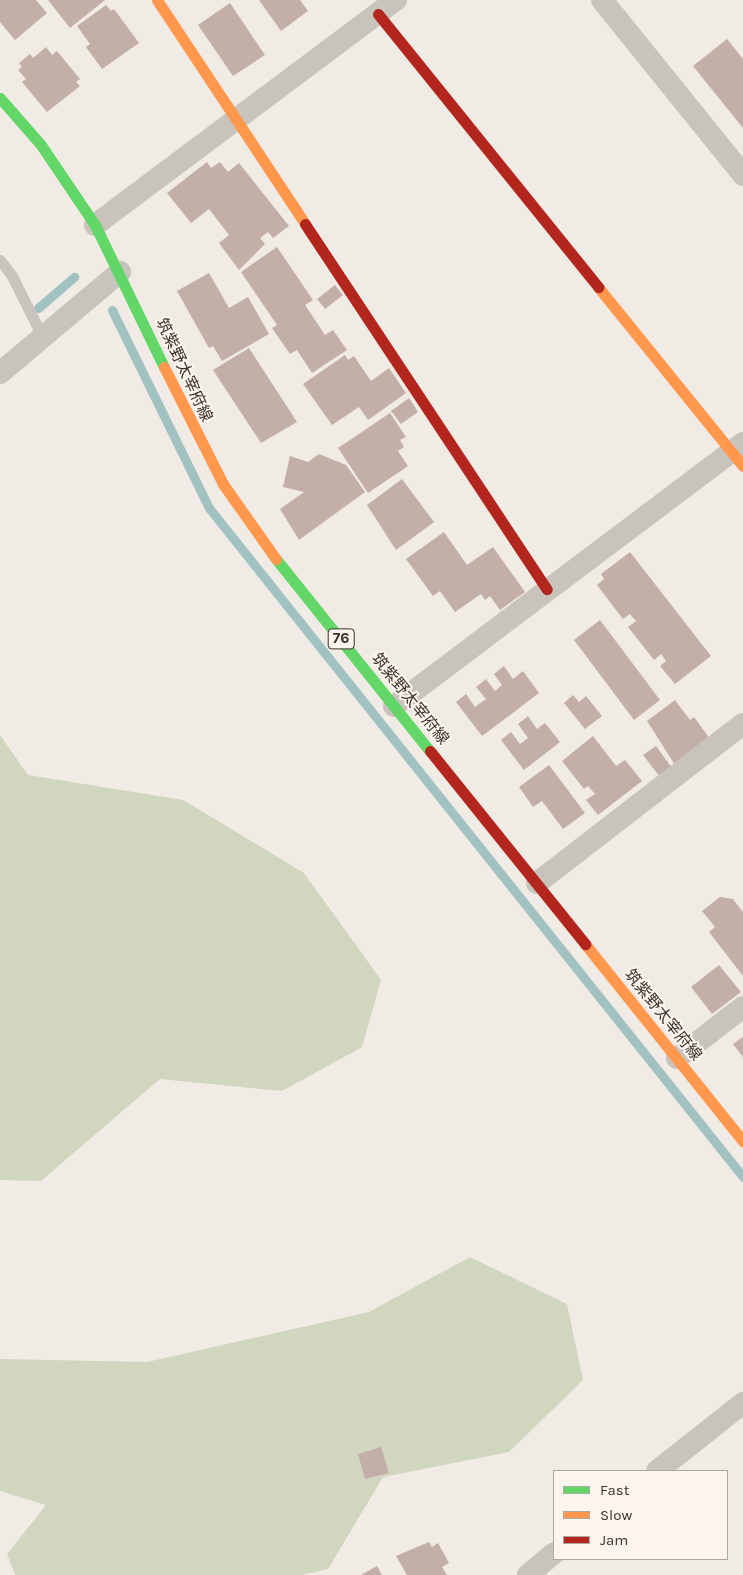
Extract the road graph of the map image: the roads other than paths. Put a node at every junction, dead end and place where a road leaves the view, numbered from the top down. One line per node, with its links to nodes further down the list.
1 (157, 0): 6 (main road)
2 (396, 0): 4 (street)
3 (602, 0): 7 (street)
4 (378, 14): 6 (street); 13 (main road)
5 (0, 98): 8 (main road, 筑紫野太宰府線 / 76)
6 (238, 121): 8 (street); 14 (main road)
7 (743, 175)
8 (95, 225): 10 (main road, 筑紫野太宰府線 / 76)
9 (0, 260): 11 (lane)
10 (120, 272): 11 (street); 15 (main road, 筑紫野太宰府線 / 76)
11 (42, 336): 12 (street)
12 (0, 373)
13 (739, 454): 14 (street)
14 (547, 589): 15 (street)
15 (394, 706): 17 (main road, 筑紫野太宰府線 / 76)
16 (743, 724): 17 (street)
17 (537, 883): 19 (main road, 筑紫野太宰府線 / 76)
18 (743, 1006): 19 (street)
19 (677, 1058): 20 (main road, 筑紫野太宰府線 / 76)
20 (743, 1141)
21 (743, 1403): 22 (street)
22 (658, 1470)
23 (553, 1554): 24 (street)
24 (528, 1575)

